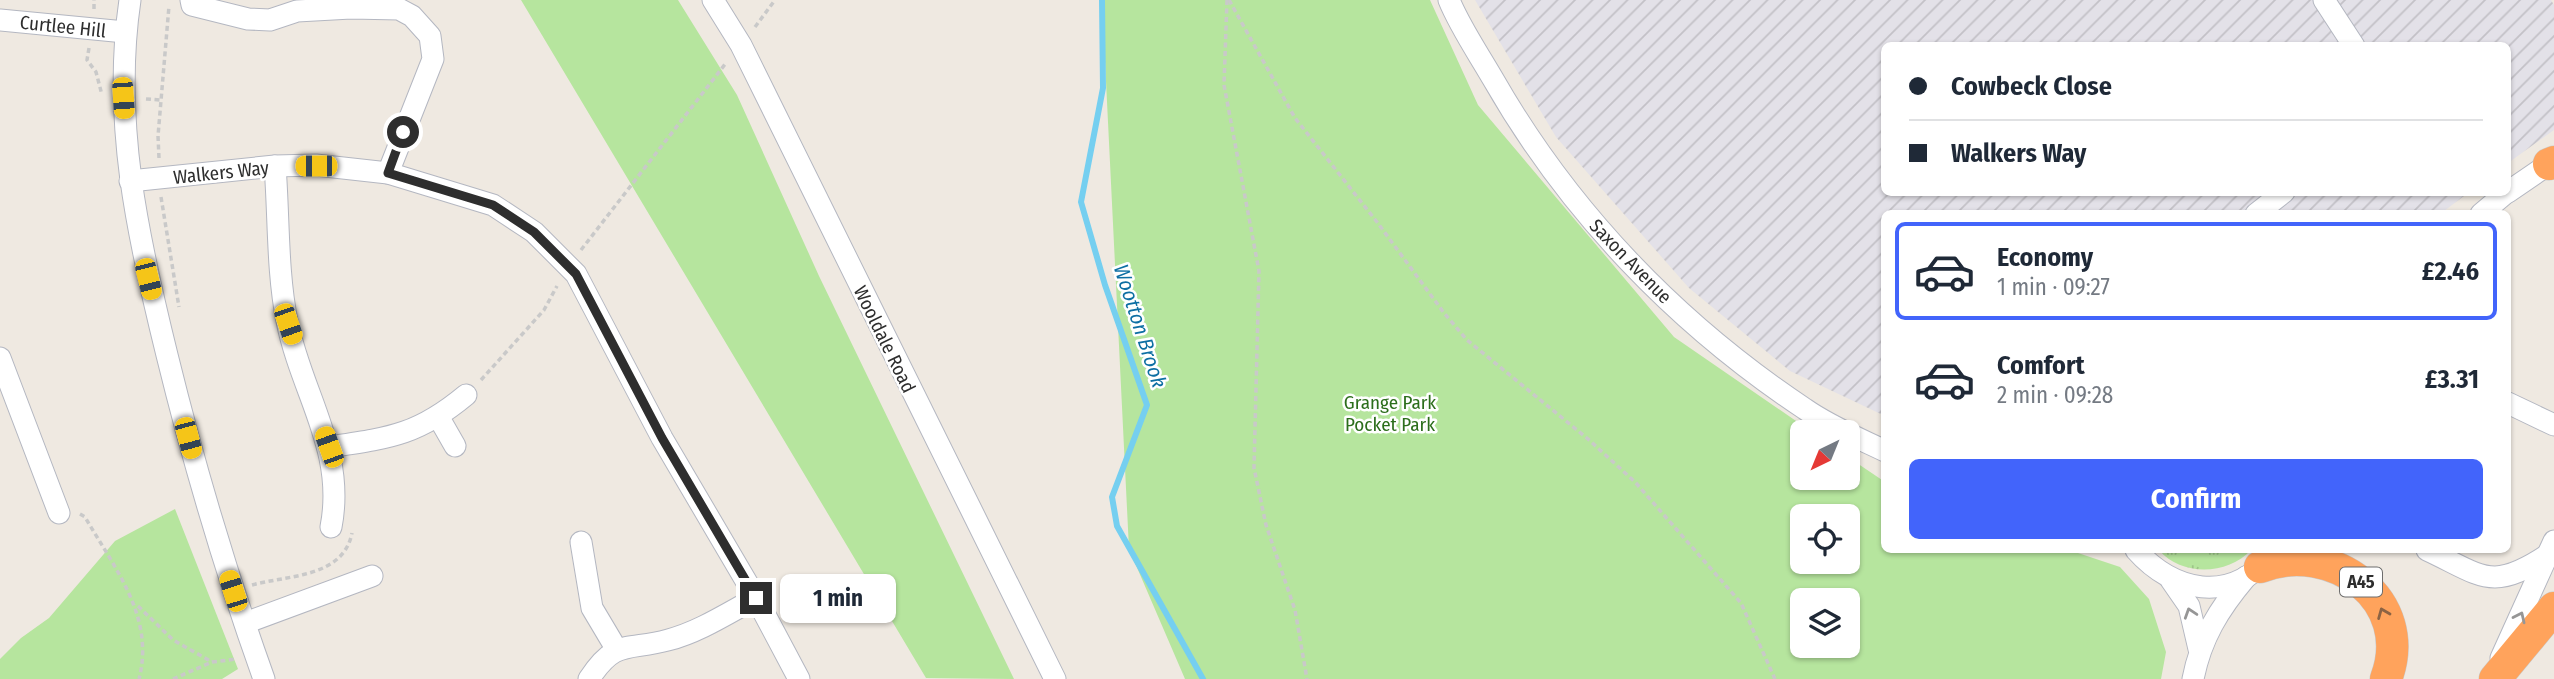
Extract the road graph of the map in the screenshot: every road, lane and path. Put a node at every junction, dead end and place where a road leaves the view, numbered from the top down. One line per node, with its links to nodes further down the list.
1 (130, 0): 10 (street)
2 (170, 0): 16 (path)
3 (191, 0): 15 (street)
4 (713, 0): 12 (street, Wooldale Road)
5 (775, 0): 12 (path)
6 (1228, 0): 58 (path); 59 (path)
7 (1449, 0): 32 (street, Saxon Avenue)
8 (2324, 0): 11 (street)
9 (0, 20): 10 (street, Curtlee Hill)
10 (125, 32): 17 (street)
11 (2351, 42)
12 (741, 45): 23 (path); 57 (street, Wooldale Road)
13 (2552, 163): 18 (street)
14 (275, 166): 15 (street, Walkers Way); 16 (street, Walkers Way); 31 (street)
15 (388, 173): 23 (street, Walkers Way)
16 (160, 177): 17 (street, Walkers Way); 24 (path)
17 (130, 181): 43 (street)
18 (2511, 190)
19 (2279, 196): 21 (street)
20 (2503, 196): 22 (street)
21 (2261, 210)
22 (2486, 210)
23 (569, 266): 26 (path); 44 (street, Walkers Way)
24 (180, 310)
25 (0, 358): 33 (street)
26 (466, 395): 28 (street)
27 (2511, 404): 29 (street)
28 (439, 418): 30 (street); 31 (street)
29 (2554, 425)
30 (455, 446)
31 (329, 447): 35 (street)
32 (1881, 449)
33 (59, 513): 45 (path)
34 (353, 525): 43 (path)
35 (331, 527)
36 (582, 542): 49 (street)
37 (2552, 548): 39 (street); 62 (street, one-way to 37)
38 (2139, 553): 42 (street)
39 (2433, 553)
40 (2260, 564): 42 (street); 48 (street); 61 (highway, A45, one-way to 40)
41 (372, 576): 47 (street)
42 (2171, 580): 48 (street, one-way to 42)
43 (233, 591): 47 (street)
44 (756, 598): 49 (street); 56 (street, Walkers Way)
45 (136, 604): 51 (path); 52 (path)
46 (2554, 608): 62 (highway)
47 (245, 623): 50 (street)
48 (2199, 649): 60 (street)
49 (617, 650): 55 (street)
50 (256, 655): 51 (path); 54 (street)
51 (212, 662): 53 (path)
52 (139, 679)
53 (173, 679)
54 (264, 679)
55 (589, 679)
56 (799, 679)
57 (1055, 679)
58 (1307, 679)
59 (1775, 679)
60 (2193, 679)
61 (2386, 679)
62 (2493, 679)

